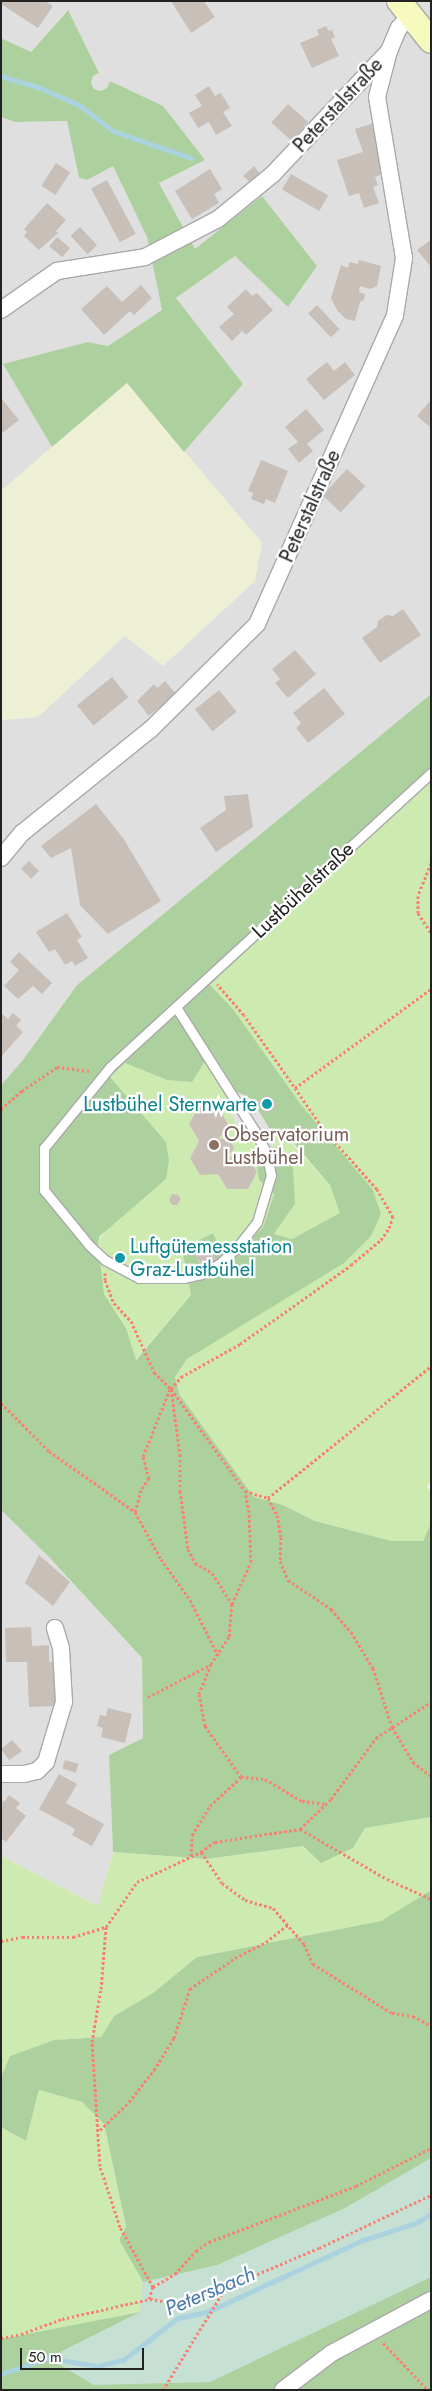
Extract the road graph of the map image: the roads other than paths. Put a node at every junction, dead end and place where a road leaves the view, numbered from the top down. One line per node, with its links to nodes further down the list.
1 (404, 8): 2 (main road); 3 (street, Peterstalstraße)
2 (431, 41)
3 (389, 51): 4 (street, Peterstalstraße); 6 (street, Peterstalstraße)
4 (1, 310)
5 (431, 773): 7 (lane, Lustbühelstraße)
6 (1, 858)
7 (176, 1007): 7 (lane, Lustbühelstraße)
8 (56, 1628): 9 (street)
9 (1, 1774)
10 (431, 2300): 11 (street)
11 (284, 2390)

